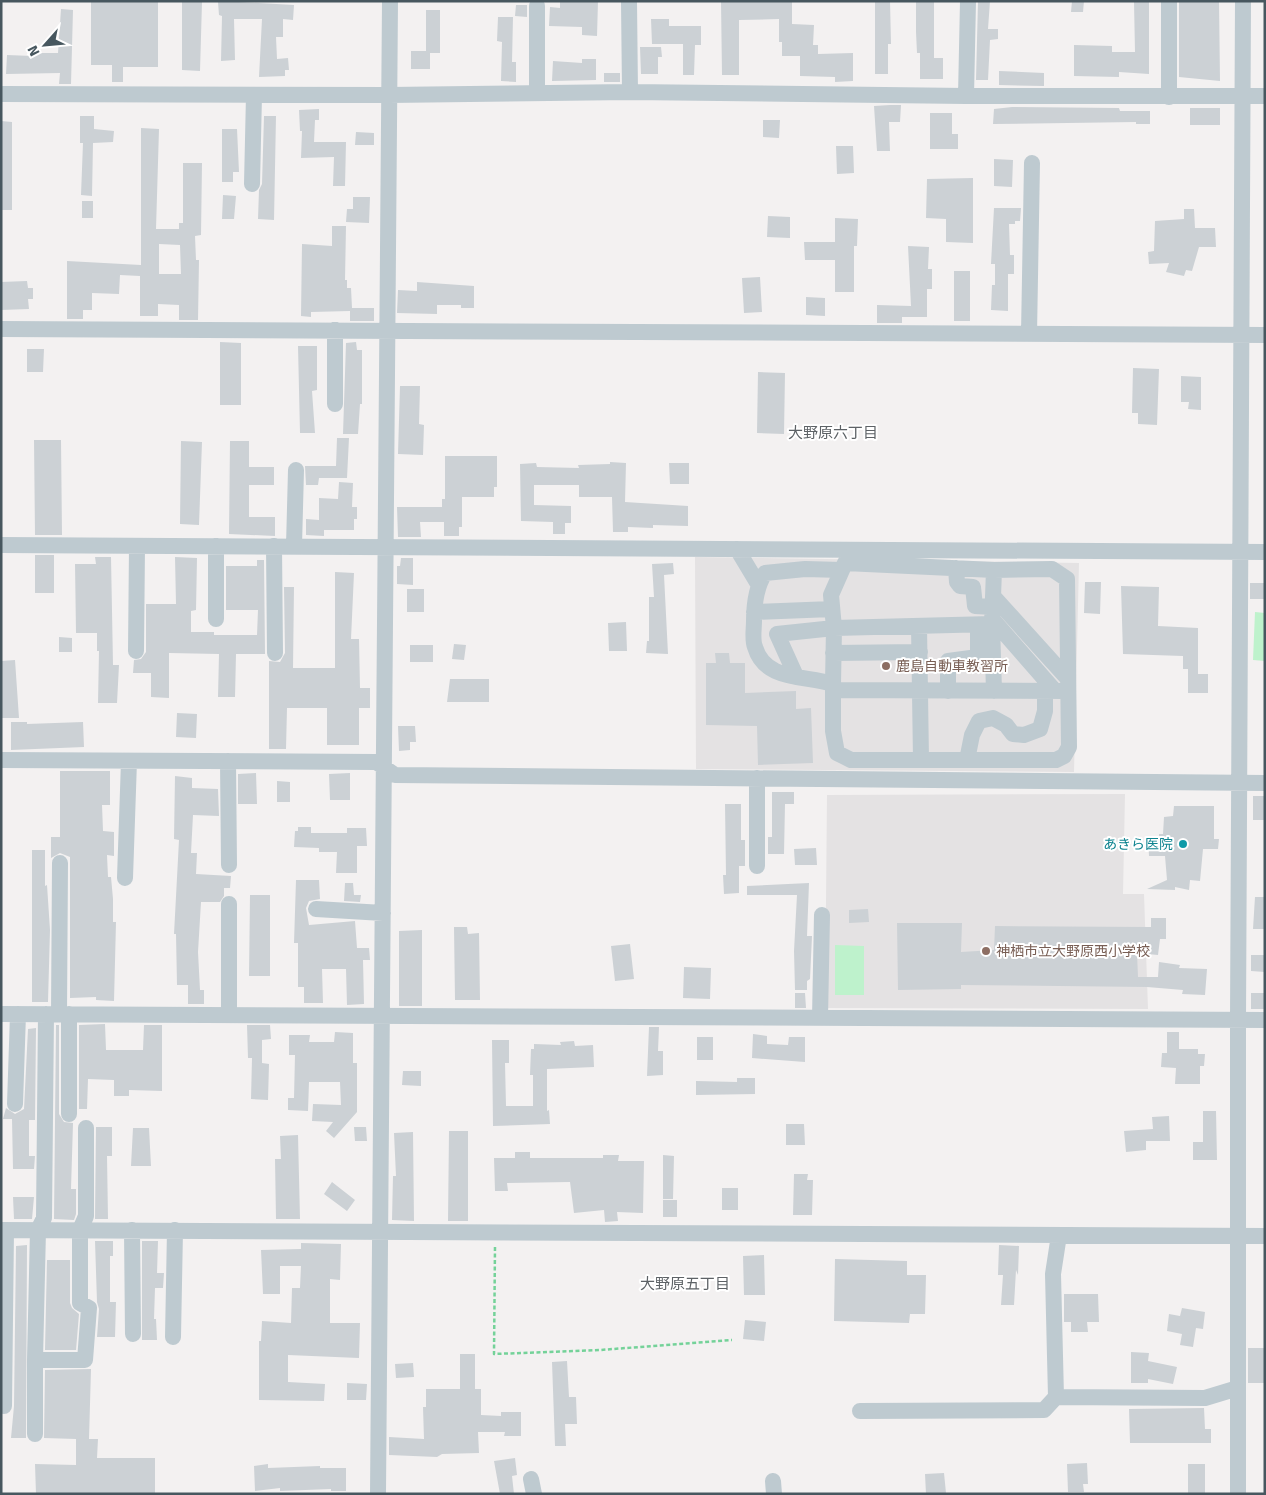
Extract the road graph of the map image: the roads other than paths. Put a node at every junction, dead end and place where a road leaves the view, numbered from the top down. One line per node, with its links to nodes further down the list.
1 (390, 1): 11 (street)
2 (968, 1): 12 (street)
3 (1168, 1): 15 (street)
4 (1243, 1): 13 (street)
5 (629, 2): 7 (street)
6 (537, 6): 8 (street)
7 (630, 92): 8 (street); 12 (street)
8 (537, 93): 11 (street)
9 (1, 94): 10 (street)
10 (254, 95): 11 (street); 17 (street)
11 (389, 95): 20 (street)
12 (966, 96): 15 (street)
13 (1242, 96): 14 (street); 15 (street); 22 (street)
14 (1265, 96)
15 (1169, 97)
16 (1032, 164): 21 (street)
17 (252, 184)
18 (1, 329): 19 (street)
19 (334, 330): 20 (street); 24 (street)
20 (386, 330): 21 (street); 31 (street)
21 (1029, 334): 22 (street)
22 (1242, 335): 23 (street); 33 (street)
23 (1265, 335)
24 (335, 404)
25 (296, 470): 30 (street)
26 (1, 545): 27 (street)
27 (137, 546): 28 (street); 45 (street)
28 (216, 546): 29 (street); 42 (street)
29 (274, 546): 30 (street); 48 (street)
30 (294, 546): 31 (street)
31 (386, 547): 32 (street); 60 (street)
32 (737, 549): 33 (street); 38 (street)
33 (1241, 552): 34 (street); 62 (street)
34 (1265, 552)
35 (956, 568): 36 (street); 37 (street); 41 (street)
36 (842, 570): 38 (street); 39 (street)
37 (994, 570): 41 (street); 51 (street)
38 (758, 584): 40 (street)
39 (832, 609): 40 (street); 44 (street)
40 (754, 612): 49 (street)
41 (990, 614): 43 (street); 51 (street); 51 (street); 53 (street); 54 (street)
42 (216, 619)
43 (919, 626): 44 (street); 46 (street)
44 (834, 628): 47 (street); 49 (street)
45 (136, 650)
46 (920, 652): 47 (street); 52 (street)
47 (833, 653): 50 (street)
48 (275, 654)
49 (796, 676): 50 (street)
50 (833, 687): 52 (street); 56 (street)
51 (1059, 688): 54 (street); 57 (street); 57 (street)
52 (920, 690): 53 (street); 56 (street)
53 (948, 690): 54 (street)
54 (994, 691)
55 (1, 760): 58 (street)
56 (921, 760): 57 (street)
57 (967, 760)
58 (129, 761): 59 (street); 67 (street)
59 (228, 761): 60 (street); 65 (street)
60 (384, 767): 61 (street); 70 (street)
61 (757, 778): 62 (street); 66 (street)
62 (1239, 782): 63 (street); 77 (street)
63 (1265, 783)
64 (60, 863): 73 (street)
65 (229, 865)
66 (757, 866)
67 (125, 878)
68 (229, 904): 74 (street)
69 (316, 909): 70 (street)
70 (383, 913): 75 (street)
71 (822, 915): 76 (street)
72 (10, 1014): 73 (street); 79 (street)
73 (58, 1014): 74 (street); 80 (street); 83 (street)
74 (229, 1014): 75 (street)
75 (383, 1015): 76 (street); 87 (street)
76 (820, 1018): 77 (street)
77 (1238, 1020): 78 (street); 89 (street)
78 (1265, 1020)
79 (15, 1104)
80 (68, 1114)
81 (86, 1128): 84 (street)
82 (4, 1230): 83 (street); 96 (street)
83 (38, 1230): 84 (street); 93 (street)
84 (80, 1230): 85 (street); 93 (street)
85 (132, 1230): 86 (street); 91 (street)
86 (174, 1230): 87 (street); 92 (street)
87 (381, 1231): 88 (street); 99 (street)
88 (1060, 1235): 89 (street); 95 (street)
89 (1238, 1236): 90 (street); 94 (street)
90 (1265, 1236)
91 (133, 1334)
92 (173, 1337)
93 (35, 1360): 98 (street)
94 (1238, 1388): 95 (street); 100 (street)
95 (1056, 1397): 97 (street)
96 (4, 1406)
97 (860, 1410)
98 (35, 1434)
99 (378, 1494)
100 (1238, 1494)

